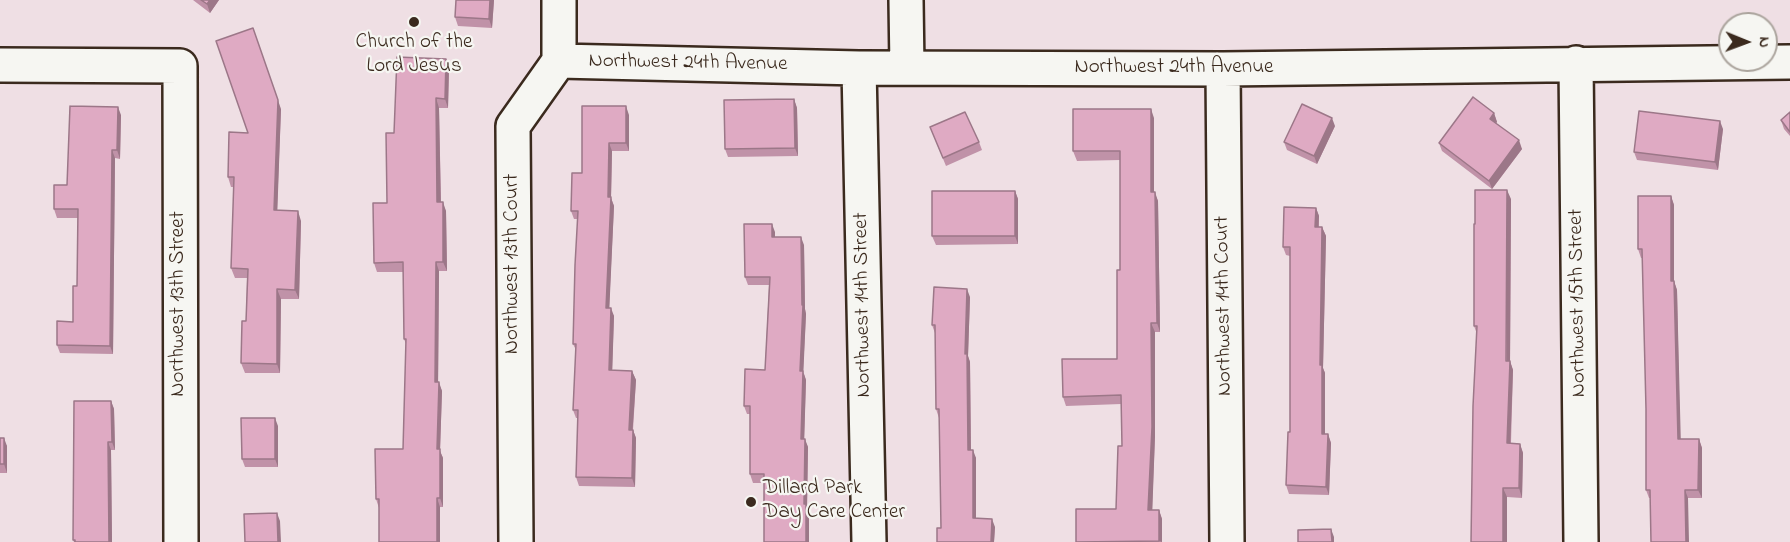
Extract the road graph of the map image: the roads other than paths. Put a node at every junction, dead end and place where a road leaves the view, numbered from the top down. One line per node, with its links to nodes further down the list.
1 (559, 0): 3 (street)
2 (906, 0): 8 (street)
3 (559, 61): 7 (street, Northwest 24th Avenue); 11 (street, Northwest 13th Court)
4 (1790, 62): 5 (street, Northwest 24th Avenue)
5 (1576, 63): 9 (street, Northwest 24th Avenue); 14 (street, Northwest 15th Street)
6 (0, 65): 10 (street, Northwest 13th Street)
7 (859, 68): 8 (street, Northwest 24th Avenue); 12 (street, Northwest 14th Street)
8 (907, 68): 9 (street, Northwest 24th Avenue)
9 (1222, 69): 13 (street, Northwest 14th Court)
10 (181, 542)
11 (516, 542)
12 (869, 542)
13 (1227, 542)
14 (1581, 542)

